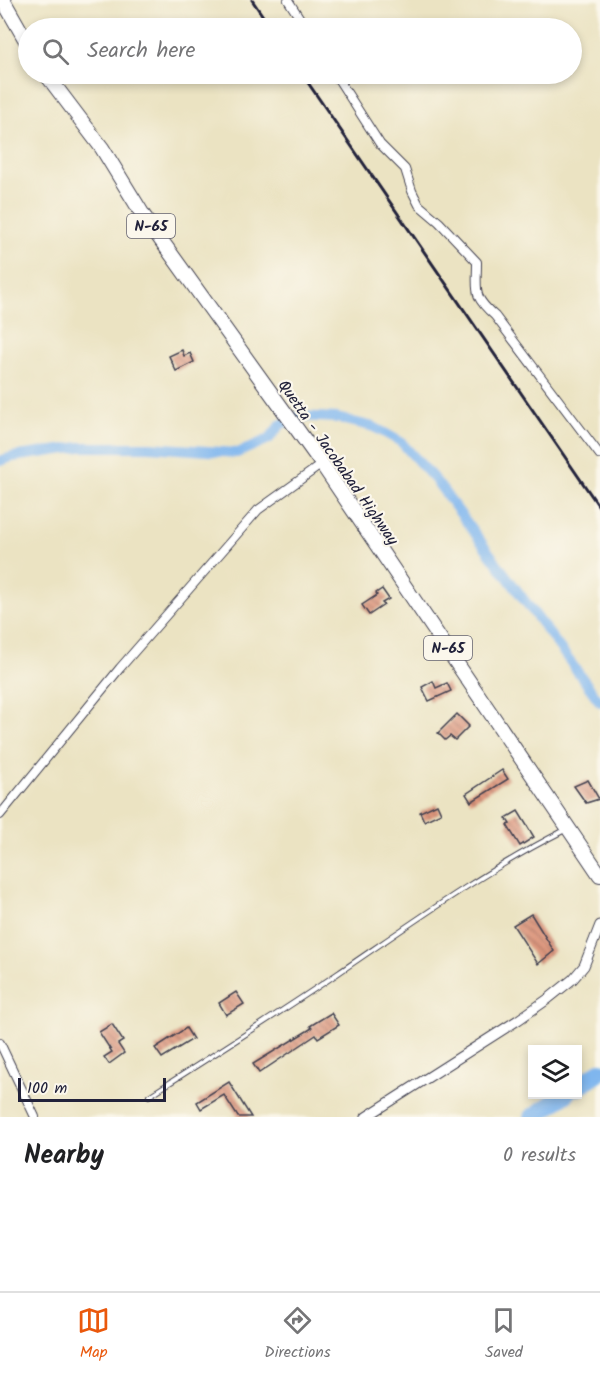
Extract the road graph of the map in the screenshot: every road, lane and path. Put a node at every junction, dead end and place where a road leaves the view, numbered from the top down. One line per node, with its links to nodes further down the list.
1 (3, 0): 4 (highway)
2 (288, 0): 3 (street)
3 (300, 18)
4 (18, 26)
5 (54, 84): 8 (highway, Quetta - Jacobabad Highway / N-65)
6 (341, 84): 7 (street)
7 (600, 454)
8 (322, 464): 9 (street); 10 (highway, Quetta - Jacobabad Highway / N-65)
9 (0, 815)
10 (568, 829): 11 (highway, Quetta - Jacobabad Highway / N-65); 14 (lane)
11 (600, 875)
12 (600, 925): 16 (street)
13 (0, 1043): 15 (street)
14 (149, 1096)
15 (35, 1117)
16 (366, 1117)

